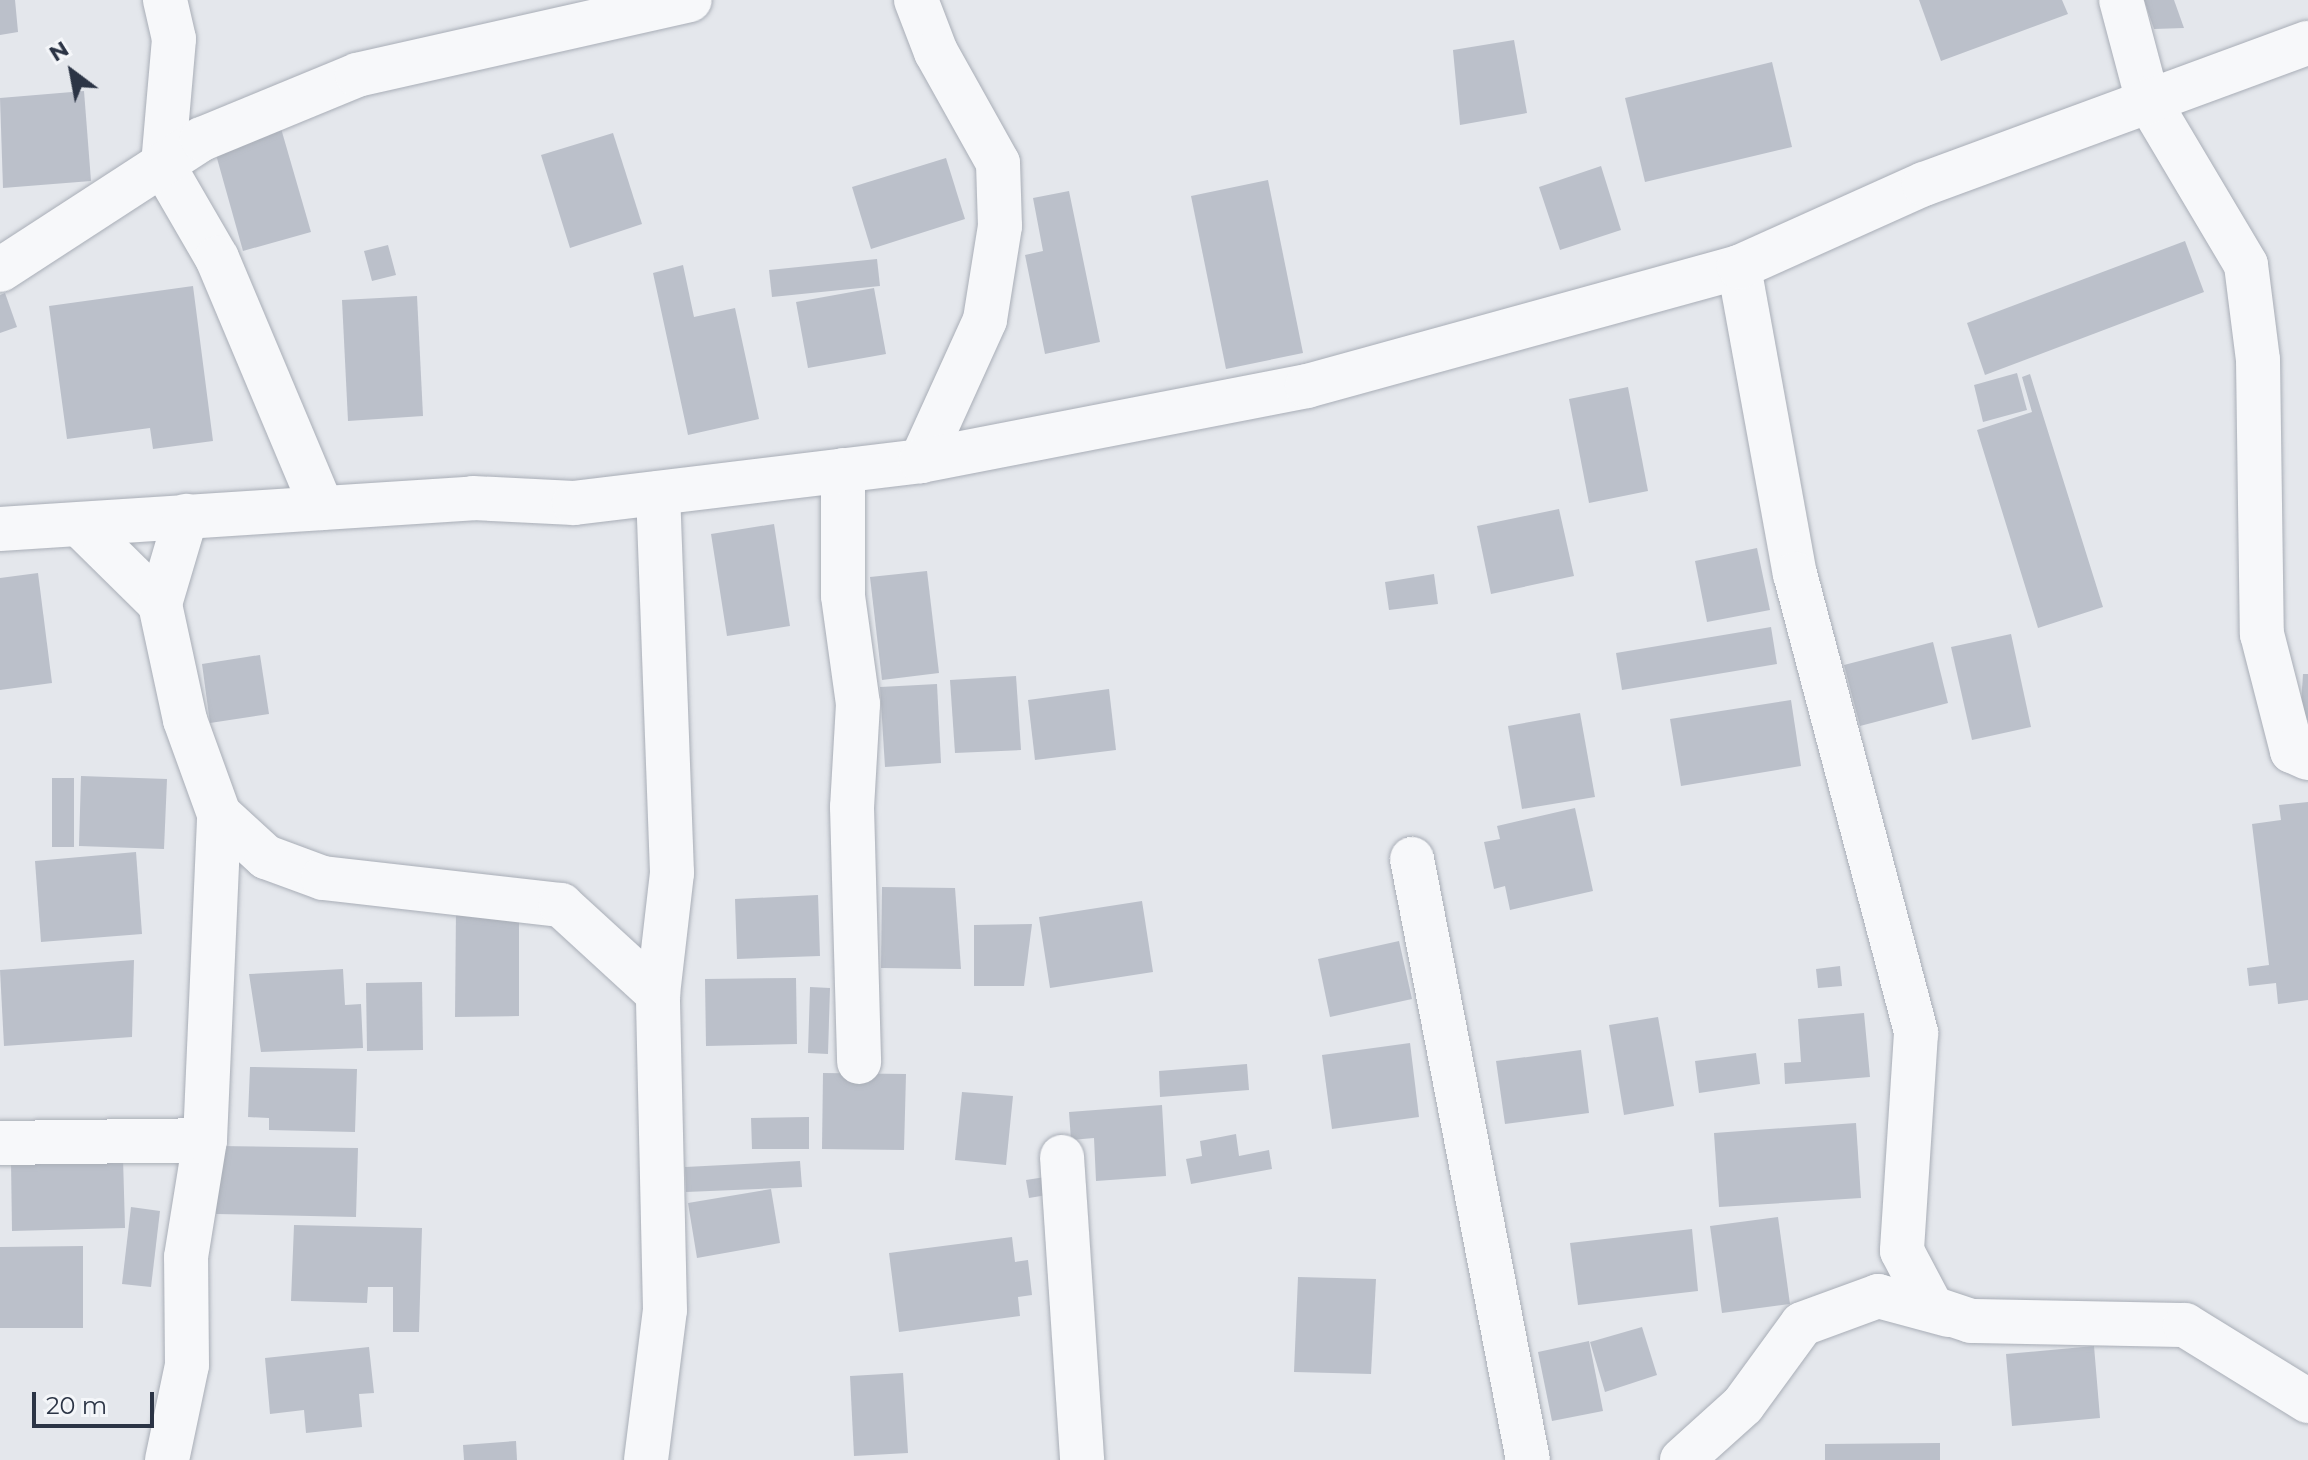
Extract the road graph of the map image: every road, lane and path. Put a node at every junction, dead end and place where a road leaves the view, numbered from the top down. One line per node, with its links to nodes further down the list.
1 (165, 0): 7 (street)
2 (690, 0): 7 (street)
3 (916, 0): 10 (street)
4 (2121, 0): 6 (street)
5 (2308, 43): 6 (street)
6 (2147, 98): 8 (street); 18 (street)
7 (163, 165): 9 (street); 13 (street)
8 (1739, 267): 10 (street); 26 (street)
9 (0, 270)
10 (921, 461): 11 (street)
11 (843, 470): 12 (street); 22 (street)
12 (658, 493): 13 (street); 21 (street)
13 (322, 508): 14 (street)
14 (186, 516): 15 (street); 17 (street)
15 (81, 526): 16 (street); 17 (street)
16 (0, 529)
17 (160, 604): 19 (street)
18 (2308, 758)
19 (219, 814): 21 (street); 23 (street)
20 (1412, 859): 31 (street)
21 (658, 994): 29 (street)
22 (859, 1062)
23 (205, 1140): 24 (street); 28 (street)
24 (0, 1143)
25 (1062, 1157): 30 (street)
26 (1971, 1321): 27 (street); 32 (street)
27 (2308, 1401)
28 (167, 1460)
29 (646, 1460)
30 (1082, 1460)
31 (1528, 1460)
32 (1682, 1460)

